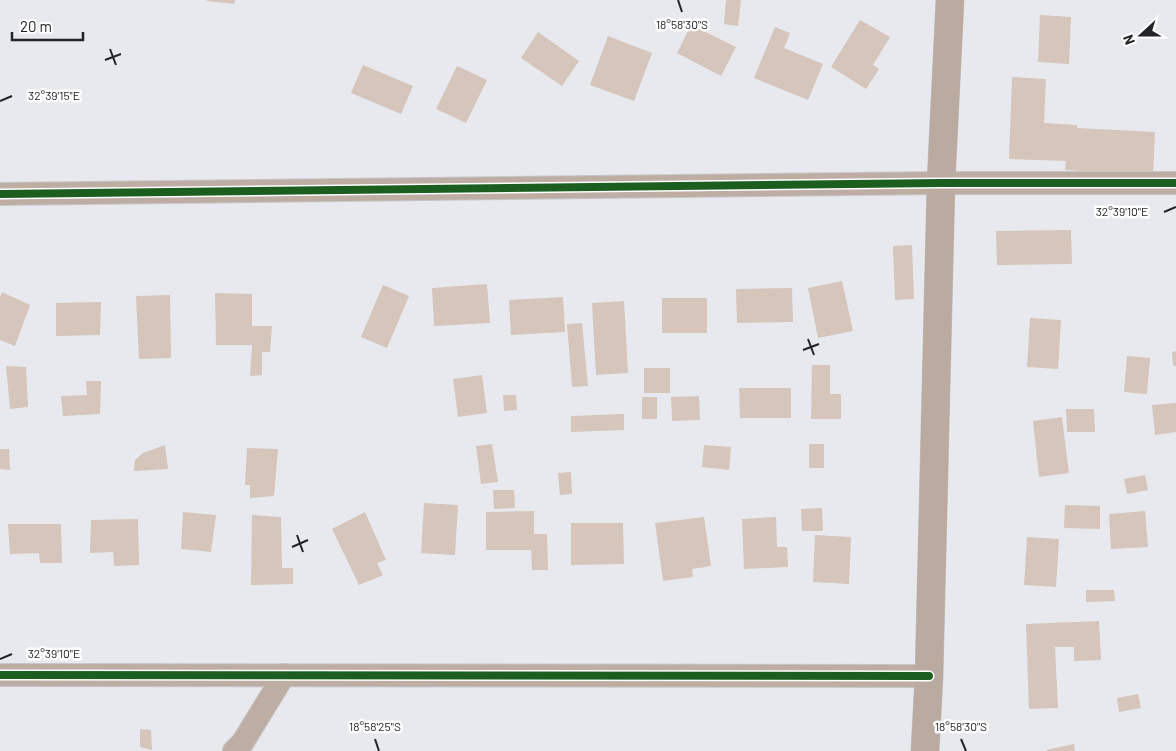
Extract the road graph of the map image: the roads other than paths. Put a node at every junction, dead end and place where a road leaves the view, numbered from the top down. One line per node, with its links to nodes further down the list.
1 (950, 0): 2 (street)
2 (941, 183): 3 (street); 4 (street); 7 (street)
3 (1176, 183)
4 (0, 194)
5 (0, 675): 6 (street)
6 (284, 675): 7 (street); 8 (street)
7 (929, 676): 9 (street)
8 (234, 751)
9 (925, 751)

